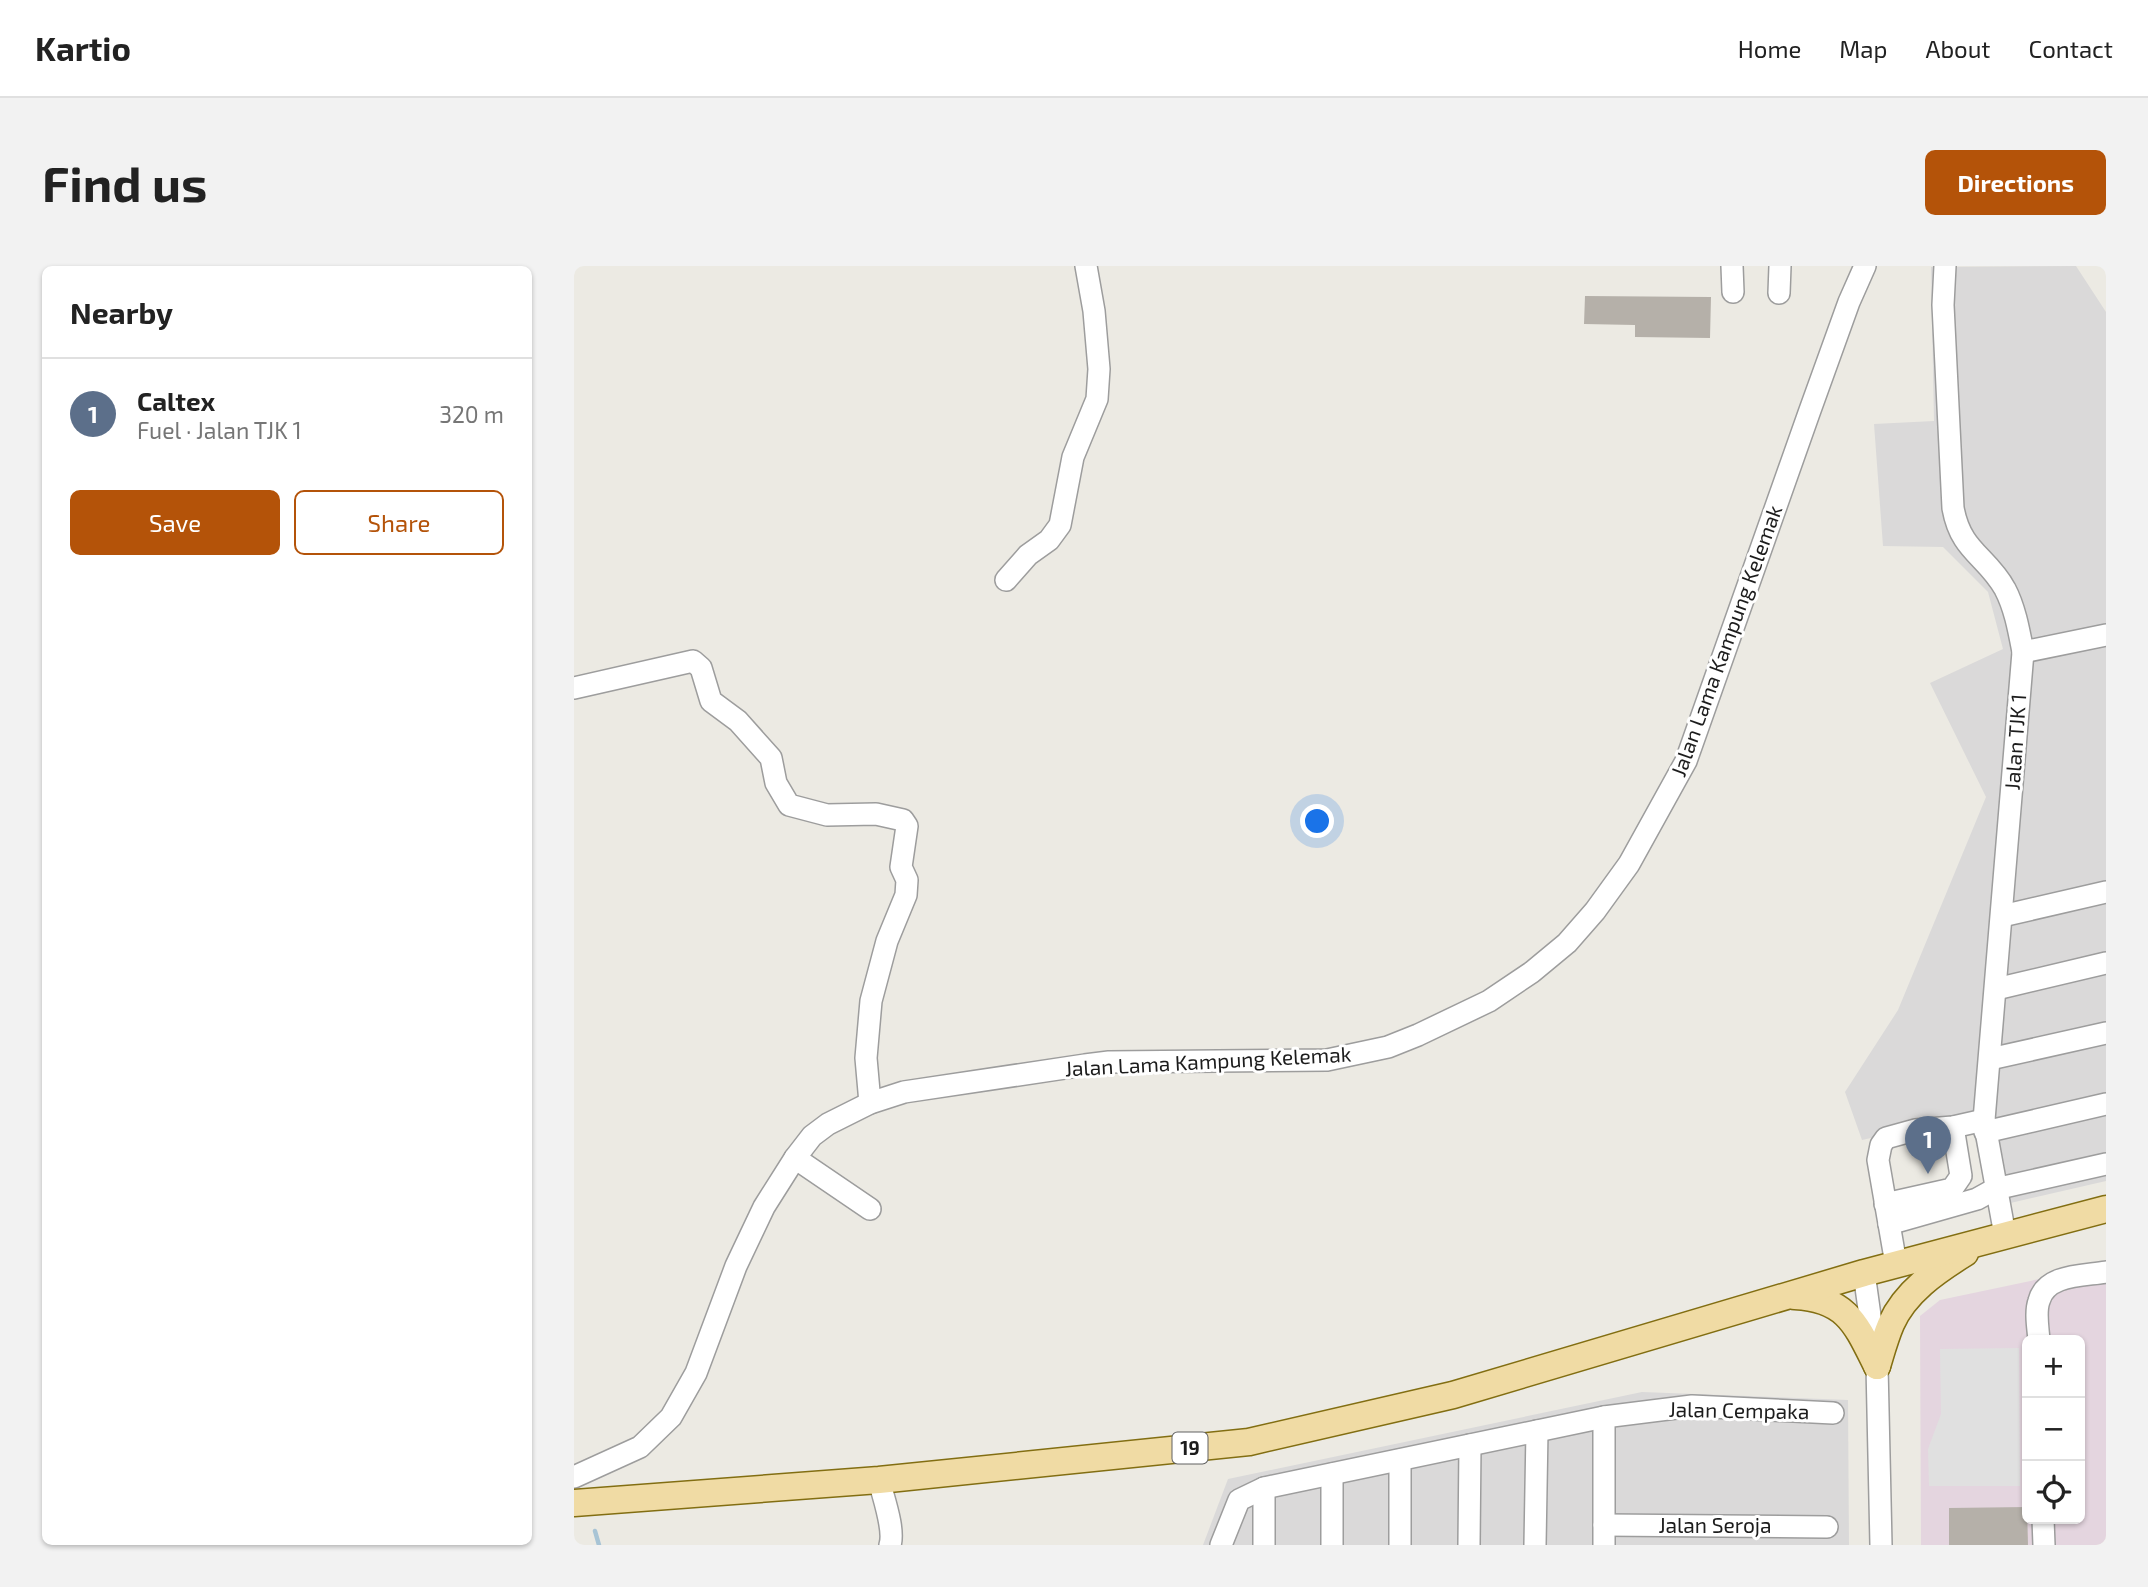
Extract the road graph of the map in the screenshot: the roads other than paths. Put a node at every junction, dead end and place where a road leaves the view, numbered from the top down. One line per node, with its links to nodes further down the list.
1 (1086, 266): 8 (street)
2 (1732, 266): 6 (street)
3 (1780, 266): 7 (street)
4 (1865, 266): 18 (street, Jalan Lama Kampung Kelemak)
5 (1945, 266): 10 (street, Jalan TJK 1)
6 (1733, 292)
7 (1779, 293)
8 (1006, 580)
9 (2106, 635): 10 (street)
10 (2023, 652): 13 (street, Jalan TJK 1)
11 (574, 688): 18 (street)
12 (2106, 892): 13 (street)
13 (2002, 916): 15 (street, Jalan TJK 1)
14 (2106, 962): 15 (street)
15 (1996, 989): 17 (street, Jalan TJK 1)
16 (2106, 1033): 17 (street)
17 (1990, 1059): 20 (street, Jalan TJK 1)
18 (870, 1103): 22 (street, Jalan Lama Kampung Kelemak)
19 (2106, 1104): 20 (street)
20 (1984, 1126): 21 (street); 24 (street, Jalan TJK 1)
21 (1953, 1127): 27 (street); 27 (street)
22 (795, 1158): 25 (street); 41 (street, Jalan Lama Kampung Kelemak)
23 (2106, 1164): 24 (street)
24 (1995, 1189): 27 (street); 28 (street, Jalan TJK 1)
25 (870, 1209)
26 (2106, 1209): 28 (main road, 19)
27 (1887, 1214): 29 (street)
28 (1994, 1238): 29 (main road, 19); 34 (main road)
29 (1896, 1264): 31 (main road, 19)
30 (2106, 1272): 33 (street)
31 (1864, 1273): 32 (main road, 19); 34 (street)
32 (1788, 1296): 34 (main road); 42 (main road, 19)
33 (2039, 1335)
34 (1877, 1366): 55 (street)
35 (1833, 1413): 36 (street, Jalan Cempaka)
36 (1604, 1417): 37 (street, Jalan Cempaka); 47 (street)
37 (1537, 1431): 38 (street, Jalan Cempaka); 54 (street)
38 (1470, 1445): 39 (street, Jalan Cempaka); 53 (street)
39 (1400, 1460): 40 (street, Jalan Cempaka); 52 (street)
40 (1332, 1474): 43 (street, Jalan Cempaka); 51 (street)
41 (574, 1477)
42 (879, 1480): 44 (main road, 19); 48 (street)
43 (1264, 1488): 49 (street); 50 (street)
44 (574, 1503)
45 (2043, 1524): 56 (street)
46 (1827, 1527): 47 (street, Jalan Seroja)
47 (1604, 1535)
48 (890, 1545)
49 (1221, 1545)
50 (1264, 1545)
51 (1332, 1545)
52 (1400, 1545)
53 (1469, 1545)
54 (1535, 1545)
55 (1881, 1545)
56 (2044, 1545)

